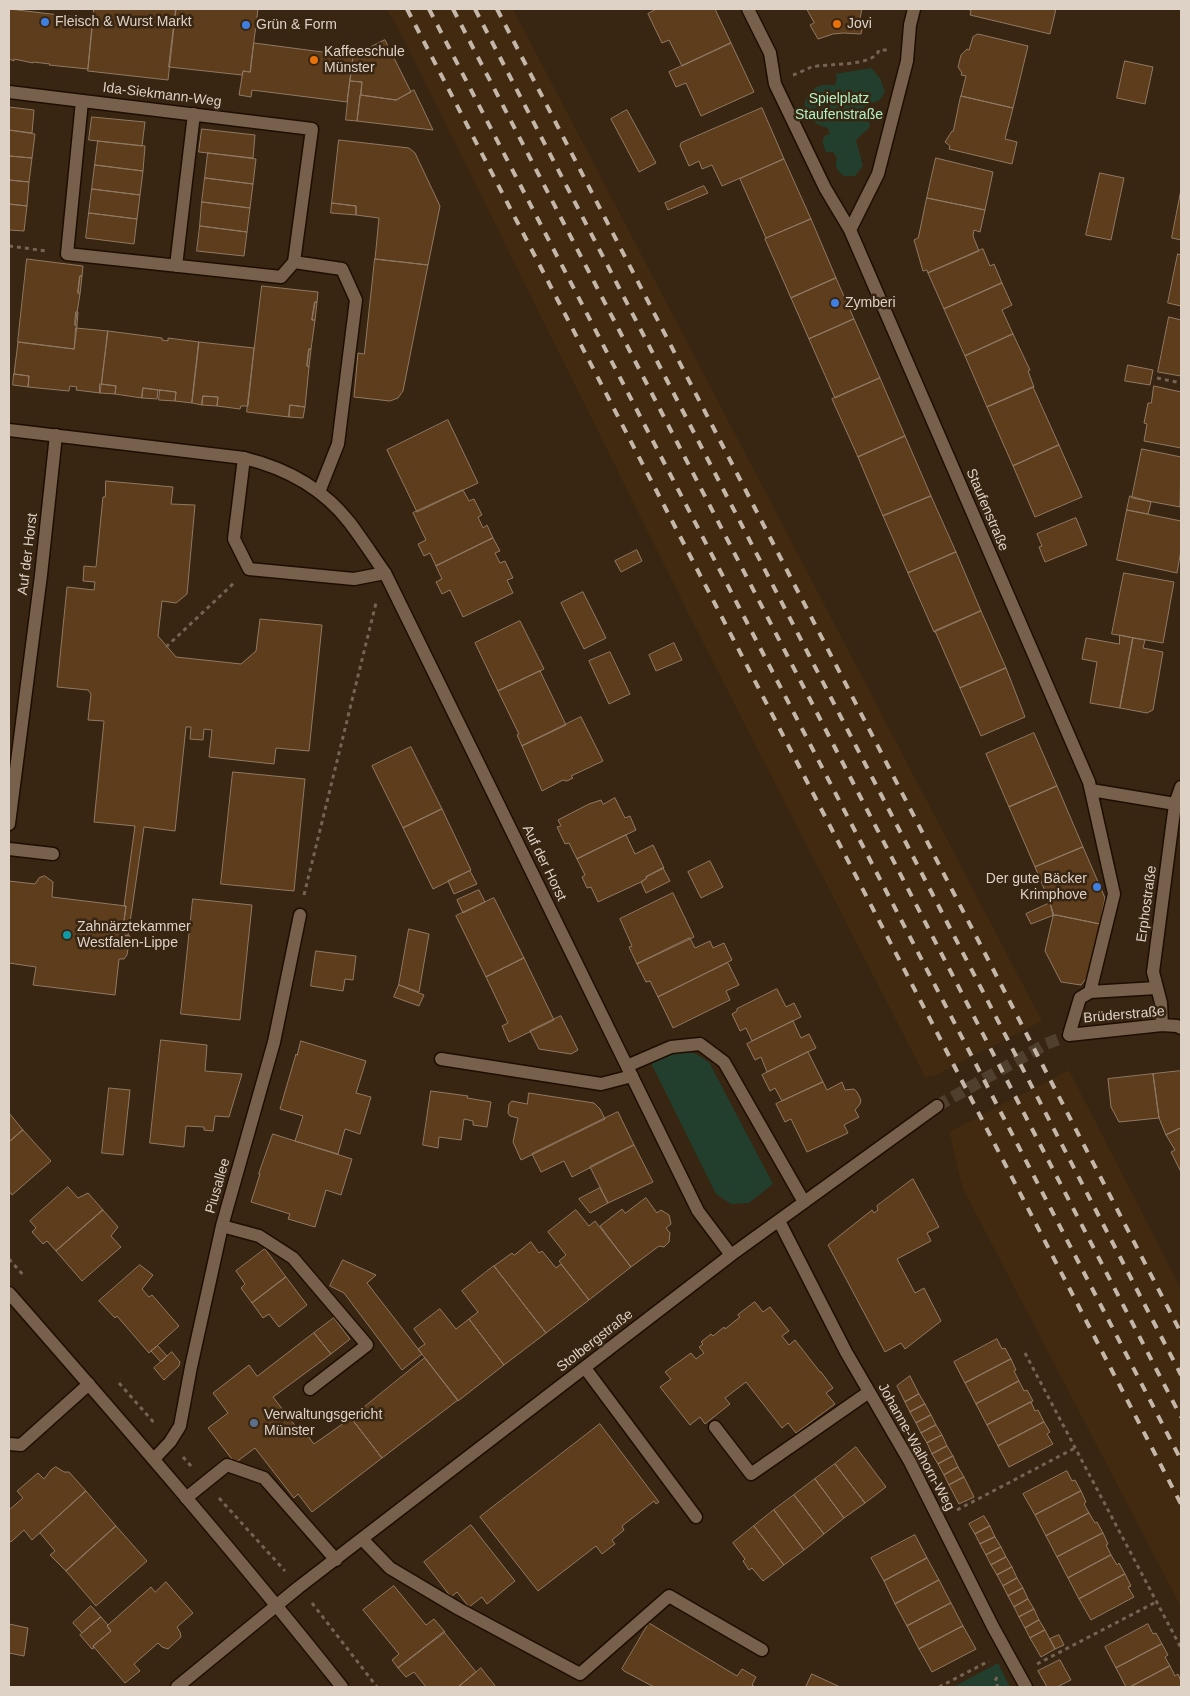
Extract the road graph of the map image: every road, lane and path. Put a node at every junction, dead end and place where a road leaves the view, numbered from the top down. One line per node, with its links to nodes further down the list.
1 (748, 9): 4 (street, Staufenstraße)
2 (914, 9): 3 (street)
3 (908, 52): 4 (path); 8 (street)
4 (775, 84): 8 (street, Staufenstraße)
5 (9, 92): 6 (street, Ida-Siekmann-Weg)
6 (82, 101): 7 (street, Ida-Siekmann-Weg); 10 (street)
7 (194, 114): 11 (street, Ida-Siekmann-Weg); 12 (street)
8 (850, 230): 22 (street, Staufenstraße)
9 (9, 246): 10 (path)
10 (67, 254): 12 (street)
11 (294, 262): 12 (street); 18 (street)
12 (176, 266)
13 (1157, 378): 14 (path)
14 (1181, 383)
15 (9, 430): 16 (street, Auf der Horst)
16 (56, 435): 17 (street, Auf der Horst); 24 (street, Auf der Horst)
17 (244, 458): 18 (street, Auf der Horst); 19 (street)
18 (318, 492): 19 (street, Auf der Horst)
19 (385, 573): 27 (path); 34 (street, Auf der Horst)
20 (221, 595): 21 (path)
21 (166, 647)
22 (1090, 786): 23 (street); 29 (street, Staufenstraße)
23 (1177, 796): 28 (street, Erphostraße)
24 (9, 824)
25 (9, 849): 26 (street)
26 (53, 854)
27 (300, 915): 38 (street, Piusallee)
28 (1156, 988): 29 (street); 30 (street, Erphostraße)
29 (1090, 992): 32 (street, Staufenstraße)
30 (1162, 1025): 31 (street, Brüderstraße); 32 (street, Brüderstraße)
31 (1181, 1028)
32 (1069, 1036)
33 (441, 1059): 34 (street)
34 (629, 1071): 36 (street); 39 (street, Auf der Horst)
35 (937, 1106): 36 (street, Stolbergstraße)
36 (804, 1202): 37 (street, Stolbergstraße)
37 (779, 1221): 39 (street, Stolbergstraße); 45 (street, Johanne-Walhorn-Weg)
38 (222, 1226): 44 (street); 49 (street, Piusallee)
39 (731, 1255): 42 (street, Stolbergstraße)
40 (9, 1292): 43 (street)
41 (1025, 1353): 48 (path)
42 (585, 1368): 51 (street); 53 (street, Stolbergstraße)
43 (89, 1384): 47 (street); 49 (street)
44 (310, 1389)
45 (869, 1392): 46 (street); 52 (street, Johanne-Walhorn-Weg)
46 (715, 1427)
47 (9, 1444)
48 (1075, 1448): 52 (path); 55 (path)
49 (154, 1459): 50 (street)
50 (186, 1498): 54 (street); 56 (street)
51 (696, 1517)
52 (938, 1519): 59 (street, Johanne-Walhorn-Weg)
53 (363, 1540): 54 (street, Stolbergstraße); 58 (street)
54 (336, 1560): 56 (street, Stolbergstraße)
55 (1156, 1602): 57 (path); 60 (path)
56 (277, 1606): 61 (street, Stolbergstraße); 62 (street)
57 (1181, 1648)
58 (762, 1650)
59 (1006, 1652): 60 (street, Johanne-Walhorn-Weg); 63 (path)
60 (1018, 1674): 64 (street, Johanne-Walhorn-Weg)
61 (177, 1687)
62 (342, 1687)
63 (939, 1687)
64 (1026, 1687)

